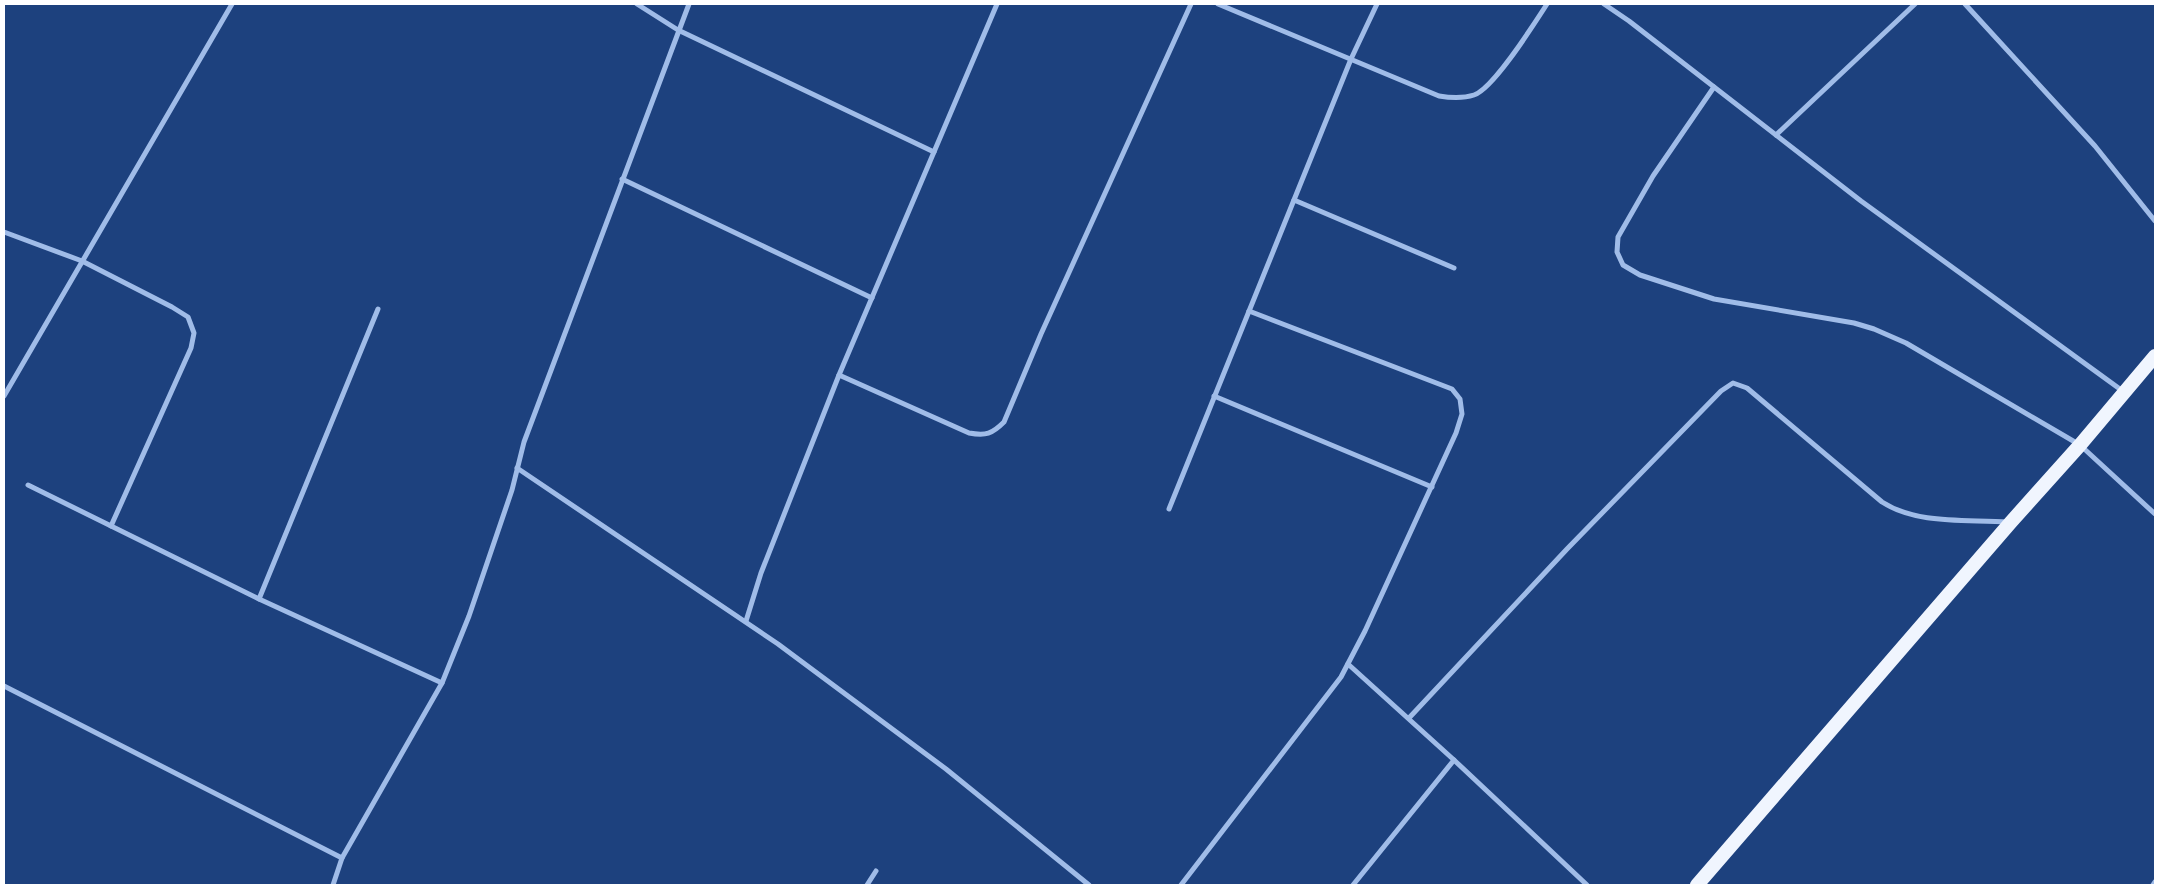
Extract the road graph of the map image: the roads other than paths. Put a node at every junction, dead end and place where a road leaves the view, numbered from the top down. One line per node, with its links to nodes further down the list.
1 (232, 4): 21 (street)
2 (637, 4): 12 (street)
3 (689, 4): 12 (street)
4 (996, 4): 16 (street)
5 (1191, 4): 27 (street)
6 (1218, 4): 13 (street)
7 (1377, 4): 13 (street)
8 (1547, 4): 13 (street)
9 (1604, 4): 14 (street)
10 (1915, 4): 15 (street)
11 (1965, 4): 19 (street)
12 (678, 30): 16 (street); 17 (street)
13 (1351, 58): 18 (street)
14 (1714, 87): 15 (street); 31 (street)
15 (1776, 135): 28 (street)
16 (934, 152): 23 (street)
17 (622, 179): 23 (street); 32 (street)
18 (1294, 200): 22 (street); 25 (street)
19 (2155, 221)
20 (4, 232): 21 (street)
21 (82, 261): 29 (street); 38 (street)
22 (1454, 268)
23 (872, 298): 27 (street)
24 (378, 309): 39 (street)
25 (1249, 311): 30 (street); 34 (street)
26 (2155, 356): 28 (highway)
27 (839, 375): 40 (street)
28 (2124, 392): 31 (highway)
29 (4, 396)
30 (1214, 396): 34 (street); 35 (street)
31 (2080, 445): 36 (street); 37 (highway)
32 (517, 468): 40 (street); 42 (street)
33 (28, 485): 38 (street)
34 (1432, 486): 41 (street)
35 (1169, 509)
36 (2155, 514)
37 (2011, 522): 44 (street); 55 (highway)
38 (111, 526): 39 (street)
39 (258, 600): 42 (street)
40 (746, 621): 51 (street)
41 (1348, 664): 44 (street); 52 (street)
42 (442, 683): 46 (street)
43 (4, 686): 46 (street)
44 (1409, 718): 45 (street)
45 (1454, 760): 53 (street); 54 (street)
46 (342, 858): 49 (street)
47 (876, 871): 50 (street)
48 (2155, 882): 56 (street)
49 (332, 885)
50 (867, 885)
51 (1089, 885)
52 (1181, 885)
53 (1353, 885)
54 (1586, 885)
55 (1697, 885)
56 (2153, 885)

